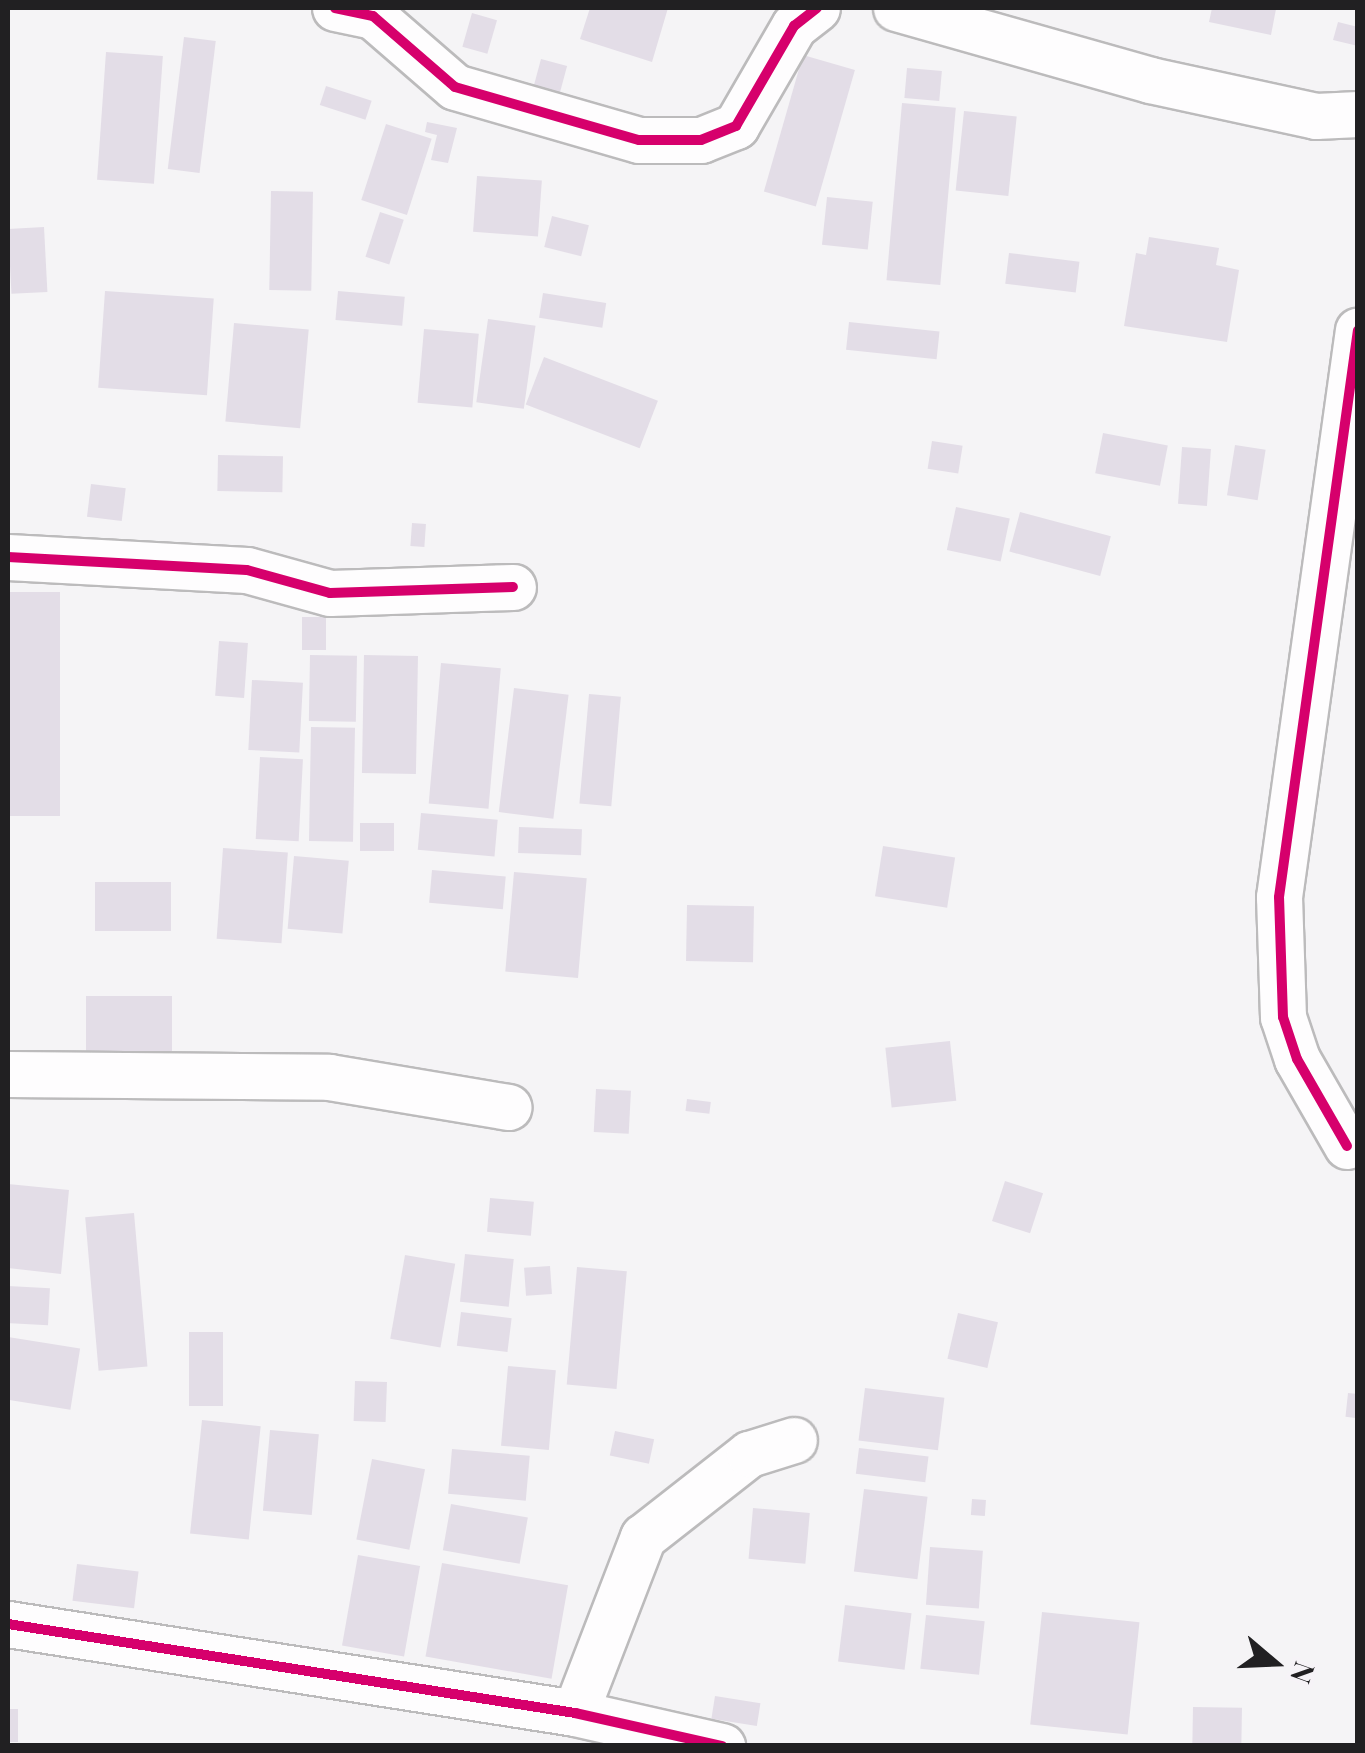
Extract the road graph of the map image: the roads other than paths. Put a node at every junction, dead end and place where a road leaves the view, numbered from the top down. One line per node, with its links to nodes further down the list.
1 (334, 8): 2 (street)
2 (817, 8)
3 (896, 8): 4 (street)
4 (1337, 115): 5 (street)
5 (1358, 133)
6 (1358, 330): 11 (street)
7 (8, 557): 8 (street)
8 (513, 587)
9 (8, 1074): 10 (street)
10 (509, 1108)
11 (1346, 1146)
12 (794, 1440): 14 (street)
13 (8, 1624): 14 (street)
14 (575, 1714): 15 (street)
15 (722, 1746)

